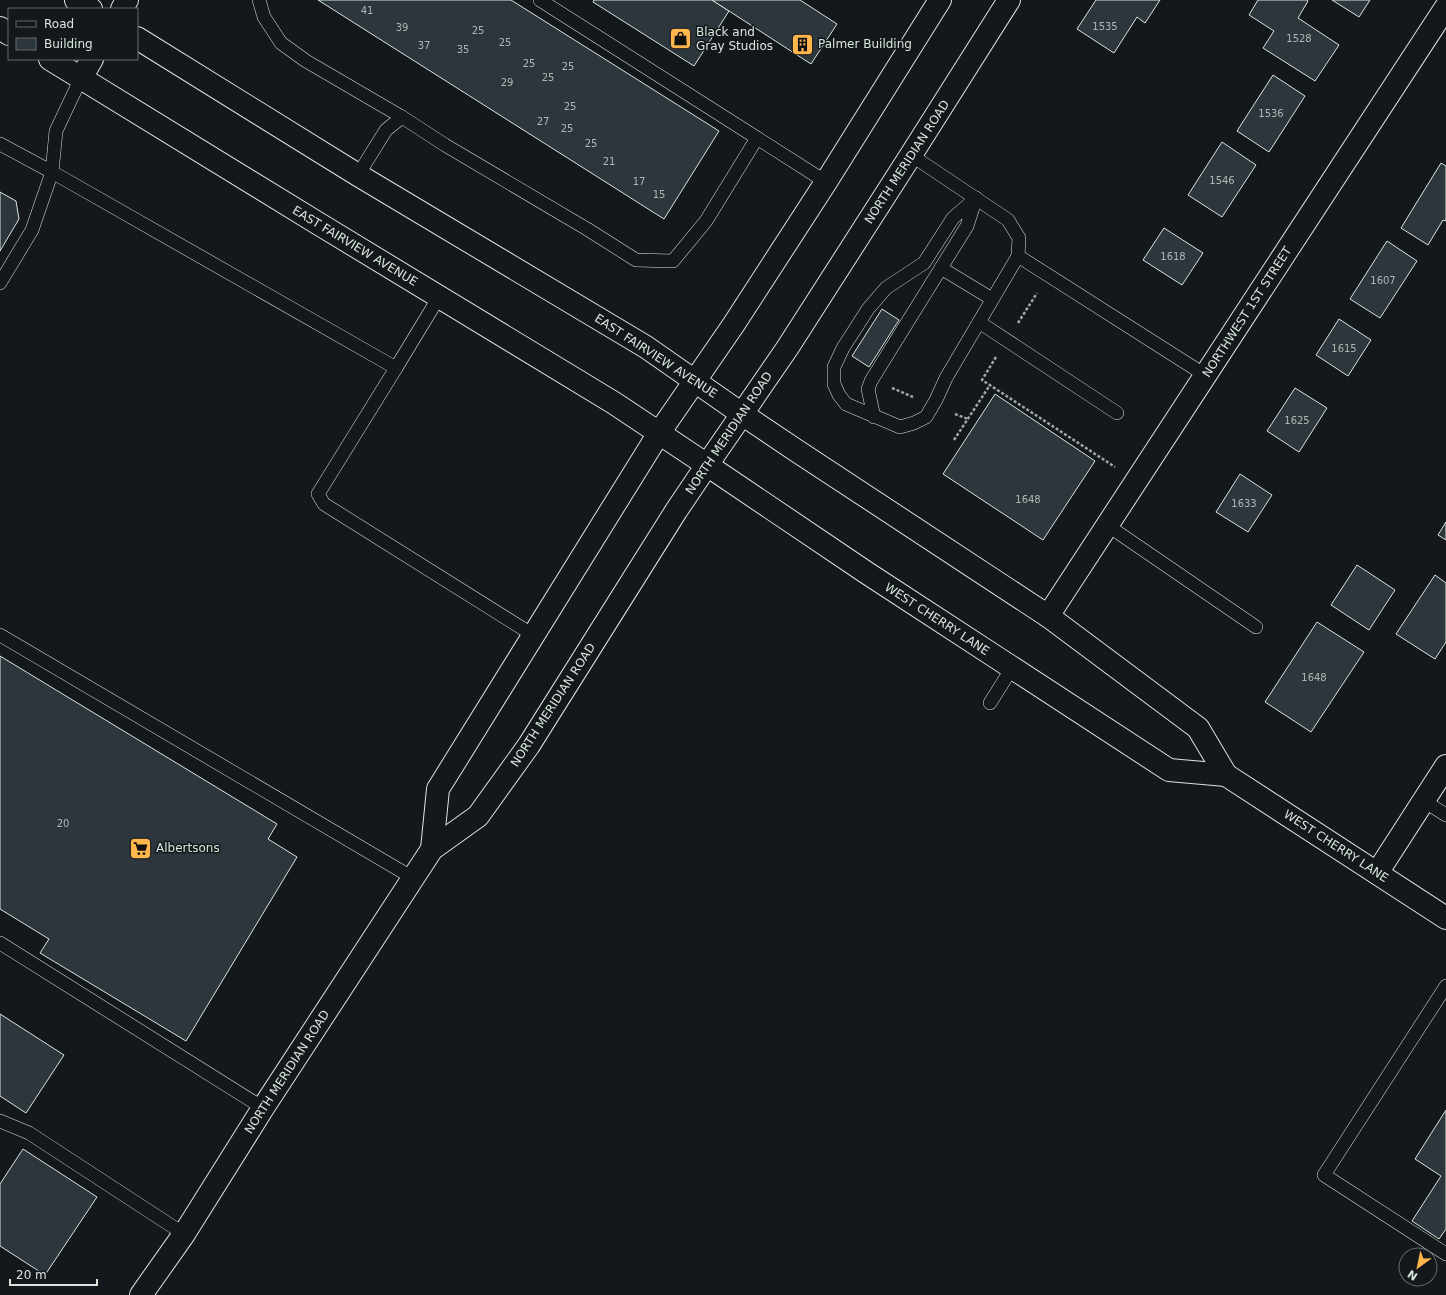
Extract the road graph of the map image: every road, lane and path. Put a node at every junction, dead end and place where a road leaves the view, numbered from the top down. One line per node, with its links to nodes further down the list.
1 (76, 0): 7 (main road)
2 (259, 0): 12 (lane)
3 (540, 0): 13 (lane)
4 (940, 0): 18 (main road, NORTH MERIDIAN ROAD)
5 (1009, 0): 15 (main road, NORTH MERIDIAN ROAD)
6 (1446, 7): 30 (main road, NORTHWEST 1ST STREET)
7 (89, 8)
8 (138, 39): 17 (main road, EAST FAIRVIEW AVENUE)
9 (52, 60): 11 (main road, EAST FAIRVIEW AVENUE)
10 (91, 60): 11 (main road)
11 (81, 78): 16 (lane); 24 (main road, EAST FAIRVIEW AVENUE)
12 (402, 117): 13 (lane); 17 (lane)
13 (757, 138): 18 (lane)
14 (0, 144): 16 (lane)
15 (911, 155): 19 (lane); 36 (main road, NORTH MERIDIAN ROAD)
16 (52, 172): 22 (lane); 29 (lane)
17 (358, 175): 31 (main road, EAST FAIRVIEW AVENUE)
18 (826, 182): 31 (main road, NORTH MERIDIAN ROAD)
19 (976, 198): 20 (lane); 21 (lane); 38 (lane)
20 (1018, 256): 25 (lane); 30 (lane)
21 (941, 268): 25 (lane); 38 (lane)
22 (0, 283)
23 (1038, 292): 27 (path)
24 (439, 297): 29 (lane); 40 (main road, EAST FAIRVIEW AVENUE)
25 (992, 299): 26 (lane)
26 (979, 322): 35 (lane); 38 (lane)
27 (1014, 328)
28 (996, 357): 33 (path)
29 (396, 368): 48 (lane)
30 (1205, 375): 44 (main road, NORTHWEST 1ST STREET)
31 (695, 380): 36 (main road, EAST FAIRVIEW AVENUE); 40 (main road, NORTH MERIDIAN ROAD)
32 (886, 385): 34 (path)
33 (990, 385): 39 (path); 43 (path)
34 (917, 398)
35 (1117, 412)
36 (742, 414): 42 (main road, NORTH MERIDIAN ROAD); 45 (main road, WEST CHERRY LANE)
37 (955, 414): 39 (path)
38 (874, 417)
39 (968, 419): 41 (path)
40 (659, 433): 42 (main road, WEST CHERRY LANE); 48 (main road, NORTH MERIDIAN ROAD)
41 (954, 440)
42 (707, 465): 49 (main road, WEST CHERRY LANE); 55 (main road, NORTH MERIDIAN ROAD)
43 (1117, 468)
44 (1108, 525): 45 (main road, NORTHWEST 1ST STREET); 46 (lane)
45 (1048, 616): 52 (main road, WEST CHERRY LANE)
46 (1256, 626)
47 (0, 635): 57 (lane)
48 (533, 635): 55 (main road, NORTH MERIDIAN ROAD)
49 (1012, 668): 50 (lane); 52 (main road, WEST CHERRY LANE)
50 (990, 703)
51 (1446, 766): 53 (main road)
52 (1226, 775): 56 (main road, WEST CHERRY LANE)
53 (1424, 800): 54 (lane); 56 (main road)
54 (1446, 815)
55 (432, 849): 57 (main road, NORTH MERIDIAN ROAD)
56 (1378, 873): 58 (main road, WEST CHERRY LANE)
57 (413, 878): 61 (main road, NORTH MERIDIAN ROAD)
58 (1446, 918)
59 (0, 942): 61 (lane)
60 (1446, 986): 64 (lane)
61 (263, 1108): 63 (main road, NORTH MERIDIAN ROAD)
62 (0, 1121): 63 (lane)
63 (184, 1234): 65 (main road, NORTH MERIDIAN ROAD)
64 (1446, 1254)
65 (141, 1295)

